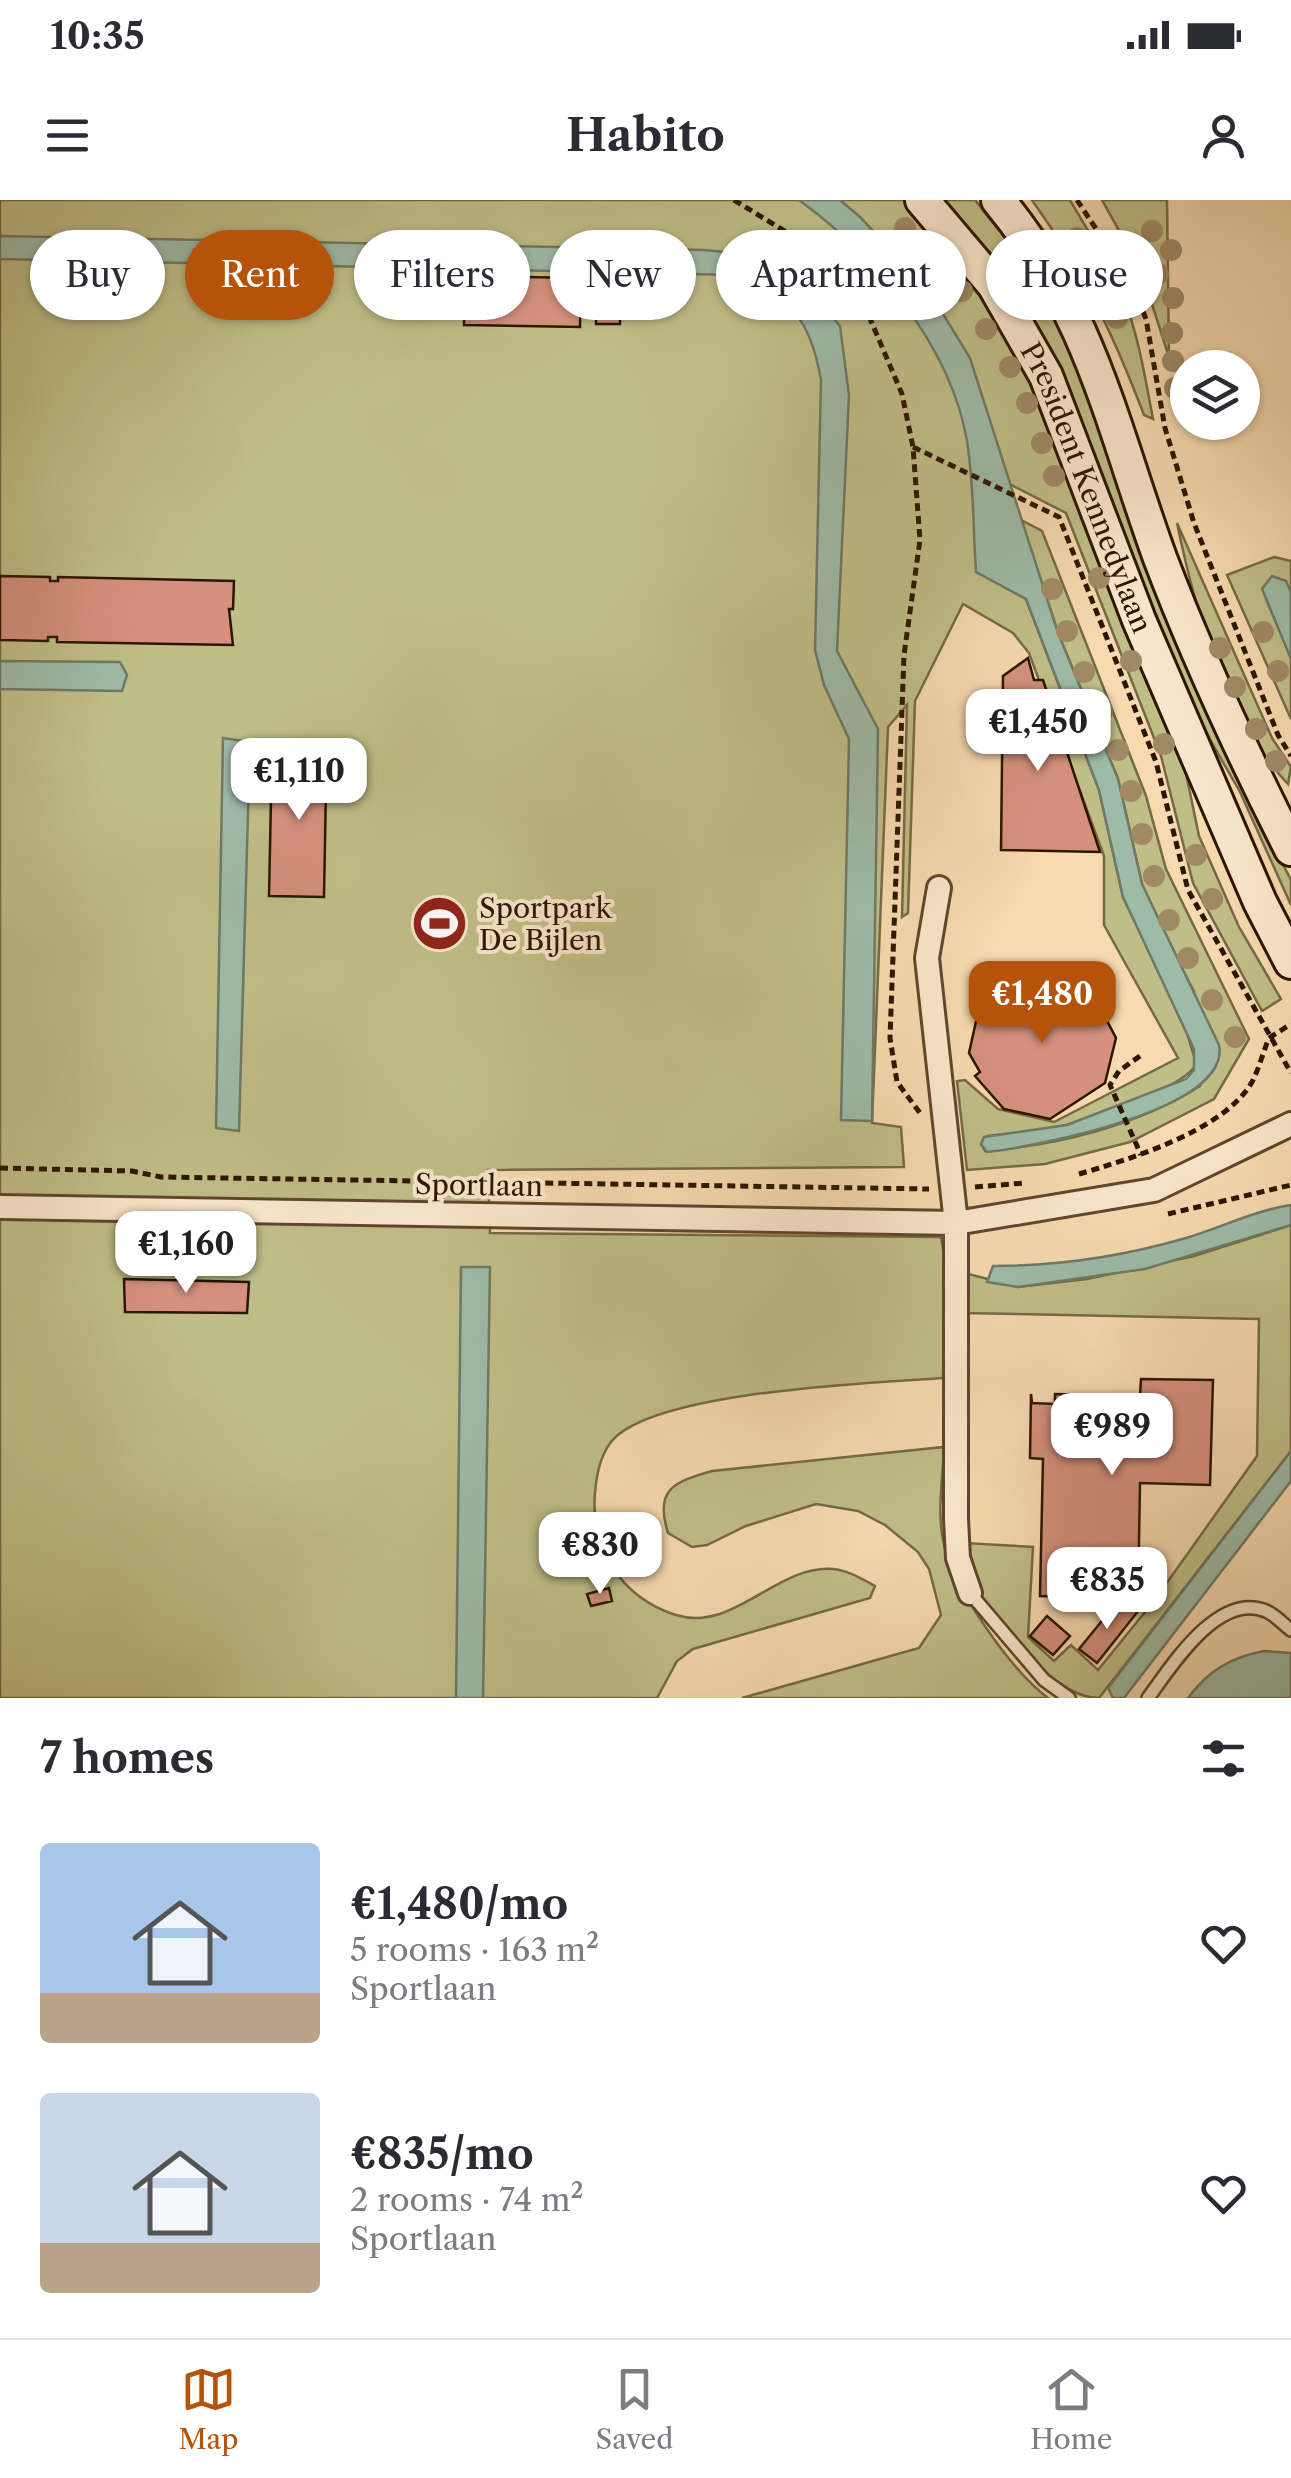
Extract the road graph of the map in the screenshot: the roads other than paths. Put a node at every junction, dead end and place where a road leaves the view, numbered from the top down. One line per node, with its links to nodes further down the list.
1 (922, 200): 5 (main road, President Kennedylaan)
2 (998, 200): 3 (main road, President Kennedylaan)
3 (1291, 850)
4 (939, 888): 8 (street)
5 (1291, 962)
6 (1291, 1124): 8 (street, Sportlaan)
7 (0, 1207): 8 (street, Sportlaan)
8 (956, 1223): 9 (street)
9 (970, 1592): 11 (lane)
10 (1291, 1630): 12 (lane)
11 (1069, 1698)
12 (1148, 1698)

